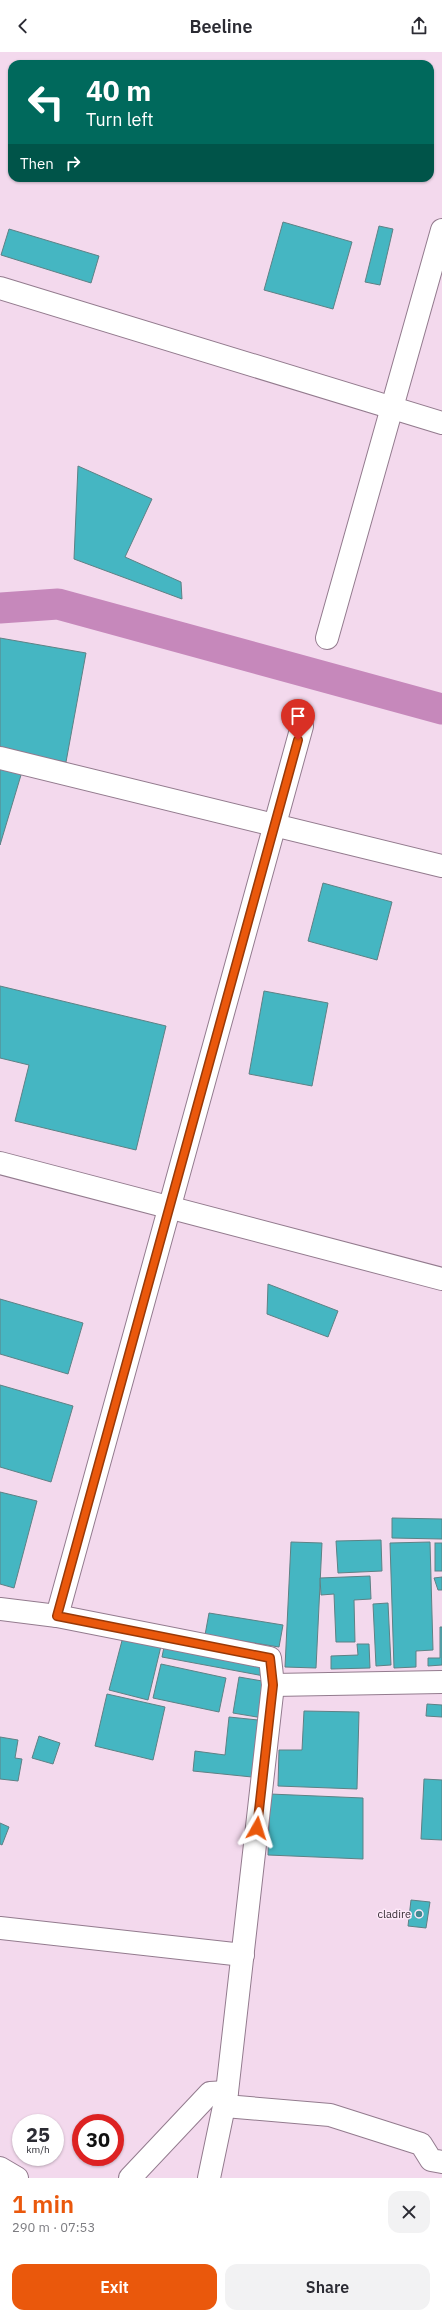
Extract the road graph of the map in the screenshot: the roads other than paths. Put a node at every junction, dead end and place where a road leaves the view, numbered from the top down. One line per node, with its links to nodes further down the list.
1 (442, 230): 3 (street)
2 (0, 288): 3 (street)
3 (391, 407): 4 (street); 5 (street)
4 (442, 423)
5 (326, 638)
6 (302, 726): 8 (street)
7 (0, 758): 8 (street)
8 (275, 825): 9 (street); 11 (street)
9 (442, 866)
10 (0, 1163): 11 (street)
11 (169, 1208): 12 (street); 14 (street)
12 (442, 1279)
13 (0, 1609): 14 (street)
14 (57, 1616): 16 (street)
15 (442, 1682): 16 (street)
16 (273, 1685): 18 (street)
17 (0, 1928): 18 (street)
18 (243, 1955): 19 (street)
19 (226, 2099): 20 (street); 23 (street); 24 (street)
20 (442, 2162)
21 (0, 2168): 22 (street)
22 (17, 2178)
23 (130, 2178)
24 (209, 2178)

